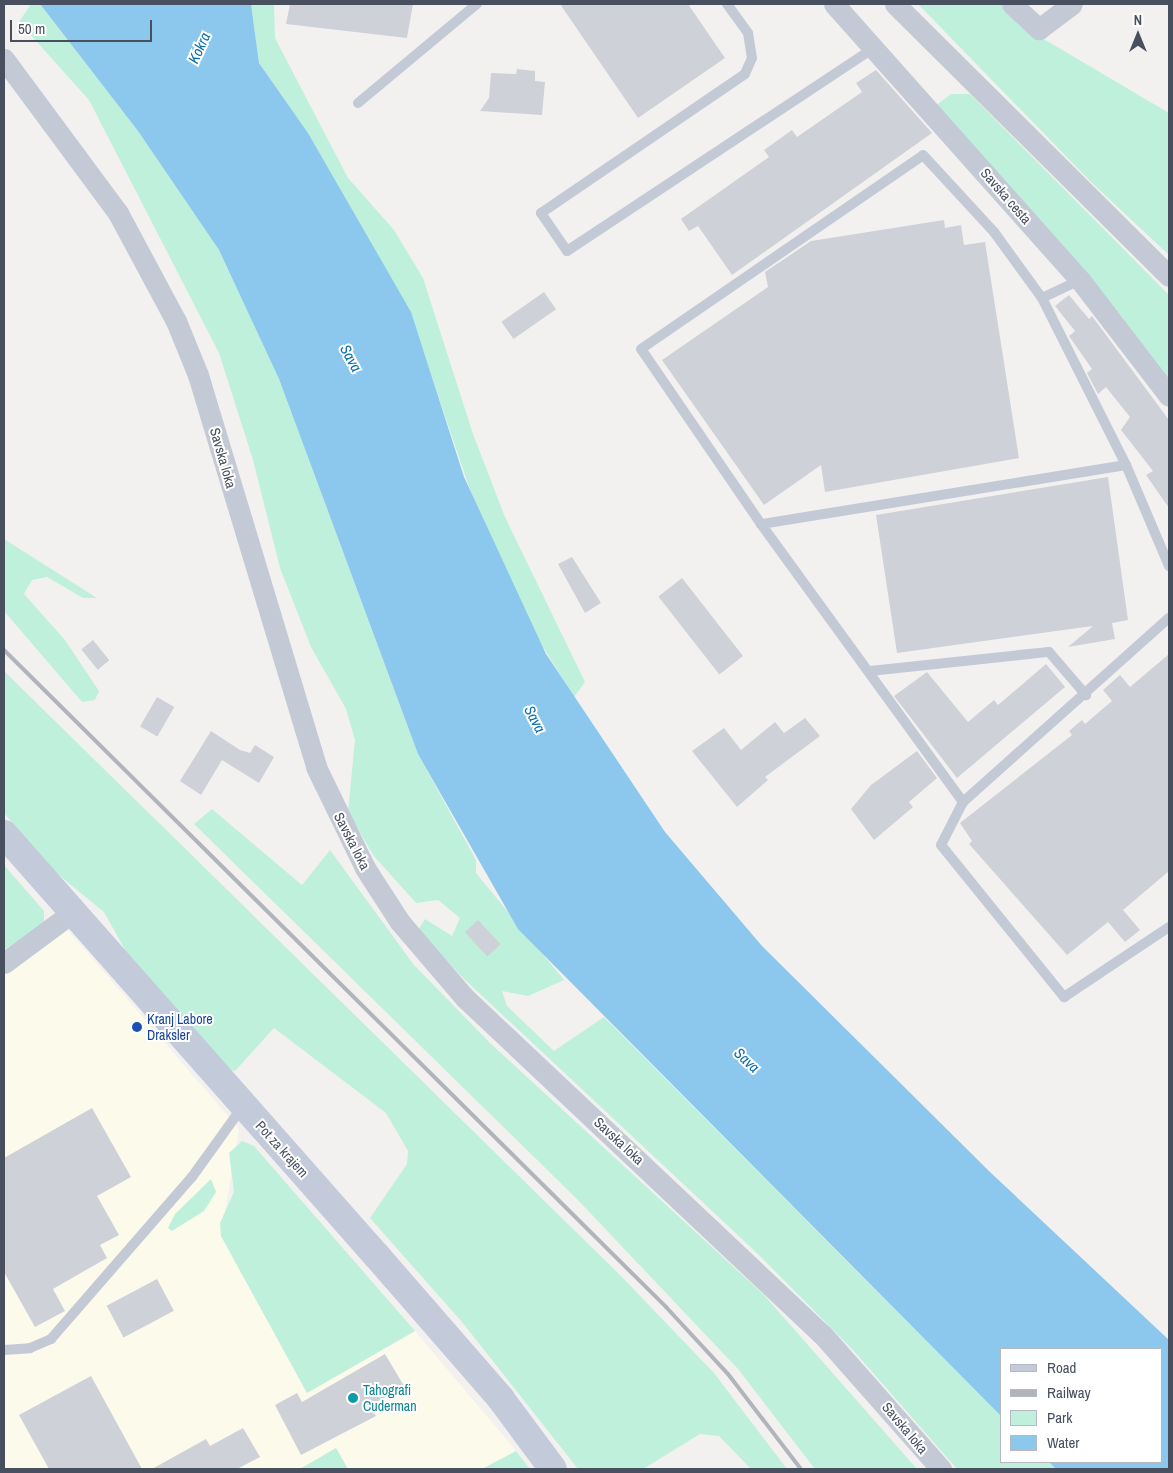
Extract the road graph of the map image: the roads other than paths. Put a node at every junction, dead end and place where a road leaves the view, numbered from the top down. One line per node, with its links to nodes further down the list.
1 (477, 4): 9 (lane)
2 (727, 4): 7 (lane)
3 (834, 4): 7 (street, Savska cesta)
4 (894, 4): 10 (street)
5 (1012, 4): 6 (street)
6 (1072, 4)
7 (876, 47): 11 (street, Savska cesta)
8 (4, 59): 28 (street, Savska loka)
9 (358, 103)
10 (1169, 276)
11 (1080, 280): 12 (lane); 13 (street, Savska cesta)
12 (1042, 298): 14 (lane); 15 (lane)
13 (1169, 396)
14 (1126, 465): 15 (lane); 16 (lane)
15 (761, 524): 18 (lane)
16 (1169, 566)
17 (1169, 618): 19 (lane)
18 (870, 671): 19 (lane); 20 (lane)
19 (1086, 695): 20 (lane)
20 (963, 802): 23 (lane)
21 (4, 834): 22 (street, Pot za krajem)
22 (73, 912): 24 (street); 25 (street, Pot za krajem)
23 (1169, 927)
24 (4, 963)
25 (243, 1105): 26 (lane); 27 (street, Pot za krajem)
26 (4, 1350)
27 (553, 1469)
28 (941, 1469)

